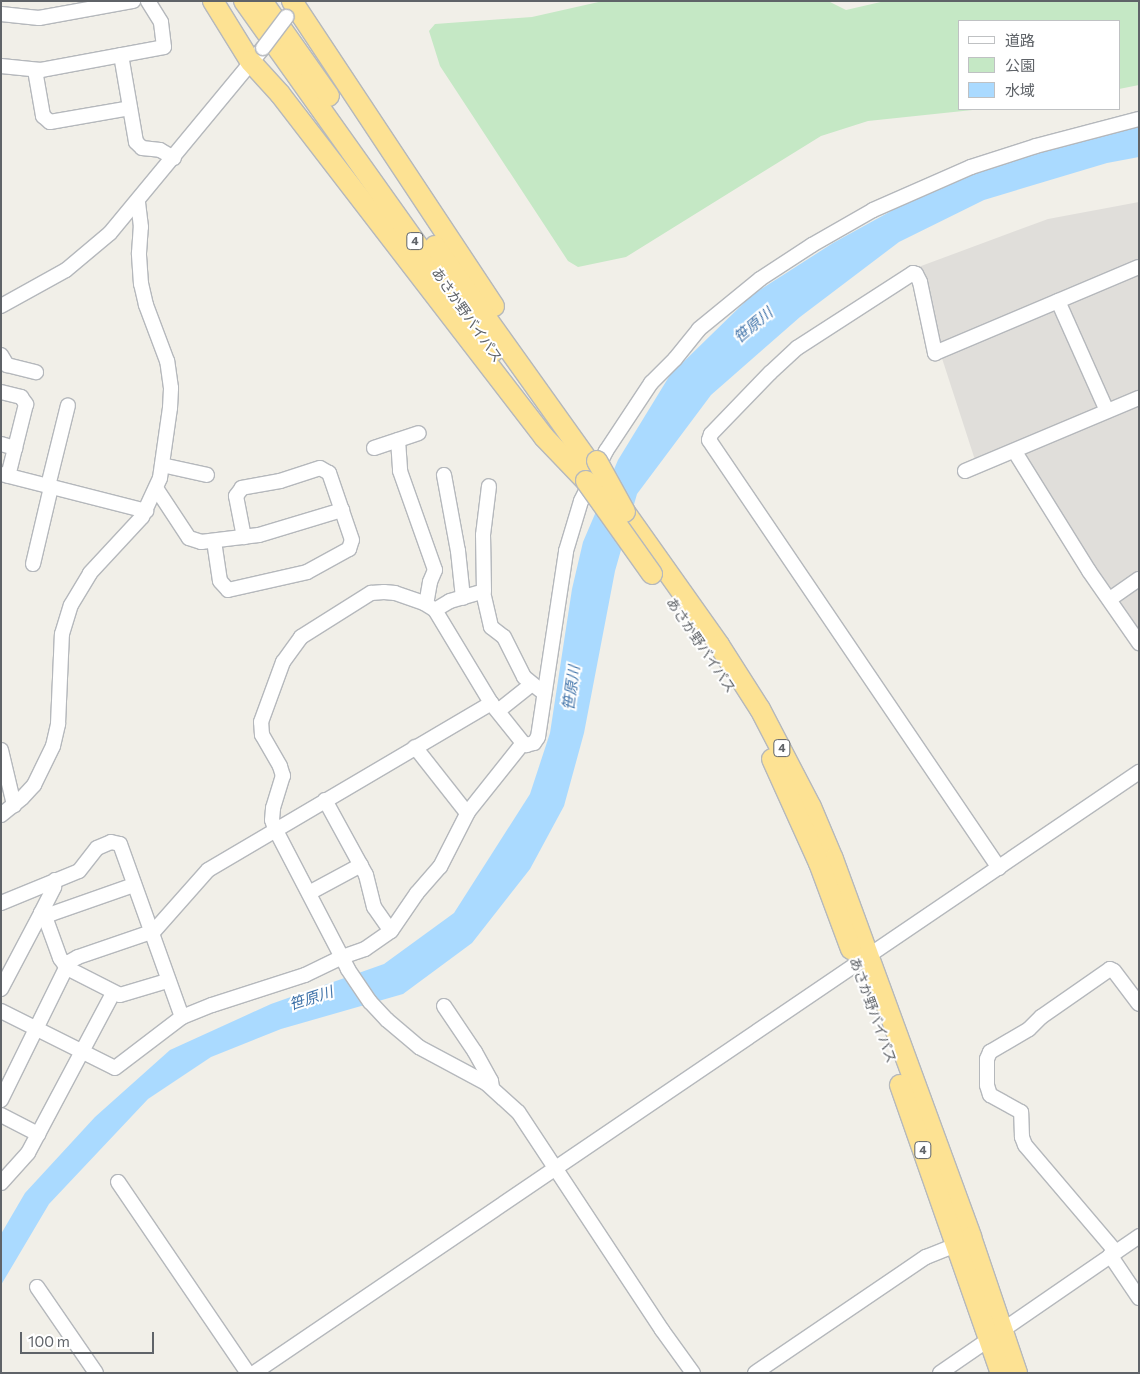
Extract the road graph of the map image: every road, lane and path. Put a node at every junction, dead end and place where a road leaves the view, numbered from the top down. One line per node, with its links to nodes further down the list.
1 (133, 1): 7 (street)
2 (148, 1): 9 (street)
3 (213, 1): 8 (highway)
4 (244, 1): 31 (highway, あさか野バイパス / 4)
5 (262, 1): 31 (highway, あさか野バイパス / 4)
6 (293, 6): 8 (street, bridge); 31 (highway)
7 (1, 14)
8 (256, 54): 14 (street); 31 (highway)
9 (121, 55): 11 (street); 12 (street)
10 (1, 66): 11 (street)
11 (35, 70): 12 (street)
12 (130, 108): 14 (street)
13 (1139, 119): 52 (street)
14 (174, 158): 15 (street)
15 (138, 202): 18 (street); 30 (street)
16 (1139, 267): 17 (street)
17 (1058, 301): 24 (street); 64 (street)
18 (1, 306)
19 (1, 355): 20 (street)
20 (36, 372)
21 (1, 392): 27 (street)
22 (1139, 398): 24 (street)
23 (68, 405): 36 (street)
24 (1107, 411): 29 (street)
25 (419, 433): 26 (street)
26 (398, 440): 28 (street); 49 (street)
27 (8, 446): 33 (street)
28 (374, 448)
29 (1015, 452): 32 (street); 48 (street)
30 (162, 465): 34 (street); 38 (street)
31 (592, 469): 44 (highway, あさか野バイパス / 4, bridge); 44 (highway, あさか野バイパス / 4, bridge)
32 (964, 471)
33 (5, 475): 36 (street)
34 (207, 475)
35 (444, 475): 47 (street)
36 (50, 486): 40 (street); 43 (street)
37 (490, 486): 46 (street)
38 (156, 488): 40 (street); 42 (street)
39 (342, 510): 41 (street); 41 (street); 42 (street)
40 (146, 511): 59 (street)
41 (244, 537): 42 (street)
42 (214, 541)
43 (33, 564)
44 (656, 567): 73 (highway, あさか野バイパス / 4)
45 (1139, 579): 48 (street)
46 (483, 592): 47 (street); 51 (street)
47 (463, 598): 49 (street)
48 (1110, 599): 50 (street)
49 (431, 607): 53 (street); 62 (street)
50 (1139, 643)
51 (532, 684): 52 (street); 53 (street)
52 (544, 693): 54 (street)
53 (494, 707): 54 (street); 55 (street)
54 (523, 743): 60 (street)
55 (414, 747): 58 (street); 60 (street)
56 (2, 758): 59 (street)
57 (1139, 772): 64 (street)
58 (325, 800): 62 (street); 63 (street)
59 (14, 805): 61 (street)
60 (468, 813): 70 (street)
61 (1, 815)
62 (275, 829): 67 (street); 71 (street)
63 (360, 865): 67 (street); 70 (street)
64 (999, 868): 73 (street)
65 (55, 880): 66 (street); 68 (street); 69 (street)
66 (134, 885): 69 (street); 71 (street)
67 (309, 893): 72 (street)
68 (1, 903)
69 (43, 914): 74 (street); 76 (street)
70 (391, 930): 72 (street)
71 (151, 932): 74 (street); 75 (street)
72 (342, 957): 81 (street); 84 (street)
73 (862, 959): 88 (street); 92 (highway, あさか野バイパス / 4); 96 (highway, あさか野バイパス / 4)
74 (67, 968): 77 (street); 82 (street)
75 (167, 981): 77 (street); 81 (street)
76 (1, 989)
77 (113, 993): 83 (street)
78 (1139, 1004): 93 (street)
79 (444, 1006): 84 (street)
80 (1, 1011): 82 (street)
81 (182, 1017): 83 (street)
82 (37, 1030): 83 (street); 85 (street)
83 (81, 1052): 87 (street)
84 (492, 1087): 88 (street)
85 (1, 1100)
86 (1, 1114): 87 (street)
87 (38, 1134): 90 (street)
88 (556, 1169): 99 (street); 100 (street)
89 (118, 1182): 98 (street)
90 (1, 1183)
91 (1139, 1236): 93 (street)
92 (955, 1245): 96 (highway, あさか野バイパス / 4); 101 (street)
93 (1113, 1254): 95 (street); 96 (street)
94 (37, 1287): 97 (street)
95 (1139, 1298)
96 (996, 1333): 102 (street); 103 (highway, 4); 104 (highway, あさか野バイパス / 4); 105 (highway, あさか野バイパス / 4); 106 (highway)
97 (96, 1373)
98 (248, 1373)
99 (254, 1373)
100 (693, 1373)
101 (755, 1373)
102 (940, 1373)
103 (993, 1373)
104 (1001, 1373)
105 (1017, 1373)
106 (1027, 1373)

